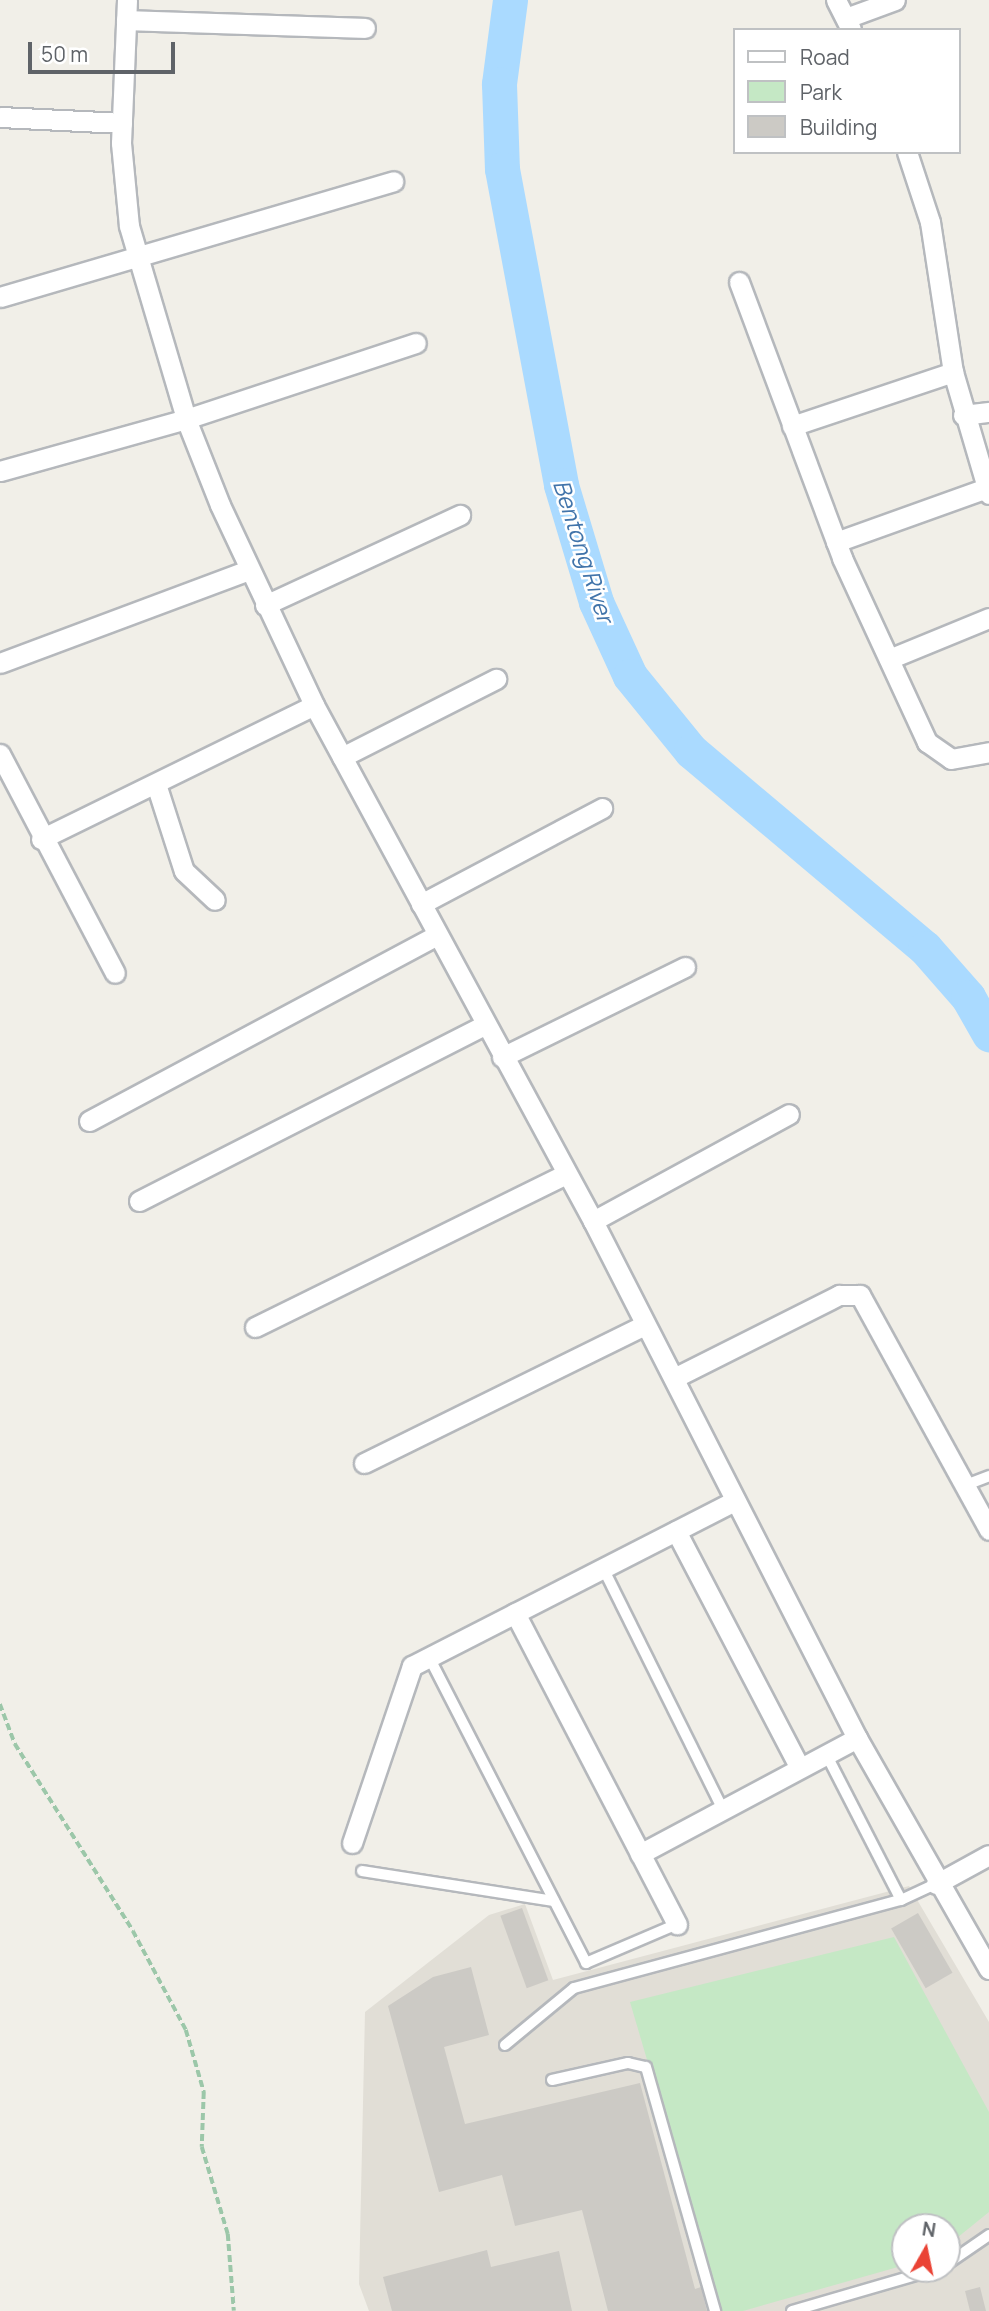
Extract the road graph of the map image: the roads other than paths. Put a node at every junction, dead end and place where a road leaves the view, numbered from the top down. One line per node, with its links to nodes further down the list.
1 (836, 0): 4 (street)
2 (895, 0): 4 (street)
3 (127, 10): 5 (street); 7 (street)
4 (849, 24)
5 (365, 27)
6 (0, 117): 7 (street)
7 (122, 123): 10 (street)
8 (908, 154): 14 (street)
9 (393, 181): 10 (street)
10 (136, 259): 12 (street); 17 (street)
11 (738, 282): 18 (street)
12 (0, 297)
13 (416, 343): 17 (street)
14 (953, 372): 16 (street); 18 (street)
15 (989, 412): 16 (street)
16 (964, 415): 20 (street)
17 (186, 419): 19 (street); 23 (street)
18 (792, 426): 22 (street)
19 (0, 471)
20 (988, 491): 22 (street)
21 (460, 515): 24 (street)
22 (836, 542): 26 (street)
23 (249, 570): 24 (street); 27 (street)
24 (265, 605): 29 (street)
25 (989, 618): 26 (street)
26 (889, 659): 30 (street)
27 (0, 663)
28 (496, 679): 32 (street)
29 (314, 705): 32 (street); 33 (street)
30 (989, 752)
31 (0, 754): 35 (street)
32 (342, 757): 37 (street)
33 (156, 783): 35 (street); 36 (street)
34 (602, 808): 37 (street)
35 (41, 839): 40 (street)
36 (215, 900)
37 (421, 904): 38 (street)
38 (438, 935): 41 (street); 44 (street)
39 (685, 967): 42 (street)
40 (115, 973)
41 (485, 1025): 42 (street); 46 (street)
42 (502, 1057): 45 (street)
43 (789, 1114): 47 (street)
44 (89, 1121)
45 (566, 1174): 47 (street); 49 (street)
46 (139, 1201)
47 (593, 1221): 48 (street)
48 (645, 1325): 50 (street); 51 (street)
49 (255, 1327)
50 (674, 1378): 53 (street); 54 (street)
51 (364, 1463)
52 (989, 1476): 53 (lane)
53 (966, 1485): 55 (street)
54 (735, 1501): 56 (street); 60 (street)
55 (989, 1530)
56 (676, 1531): 57 (street); 62 (street)
57 (603, 1568): 58 (street); 63 (lane)
58 (515, 1613): 59 (street); 65 (street)
59 (429, 1657): 64 (street); 70 (lane)
60 (857, 1738): 61 (street); 68 (street)
61 (826, 1754): 62 (street); 69 (lane)
62 (800, 1768): 63 (street)
63 (723, 1810): 65 (street)
64 (352, 1843)
65 (640, 1854): 71 (street)
66 (989, 1856): 68 (street)
67 (362, 1871): 70 (lane)
68 (936, 1884): 69 (lane); 72 (street)
69 (901, 1900): 73 (lane)
70 (554, 1901): 71 (lane)
71 (677, 1924)
72 (989, 1969)
73 (505, 2045)
74 (552, 2080): 78 (lane)
75 (989, 2235): 76 (lane)
76 (961, 2254)
77 (891, 2282): 79 (lane)
78 (715, 2311)
79 (792, 2311)

